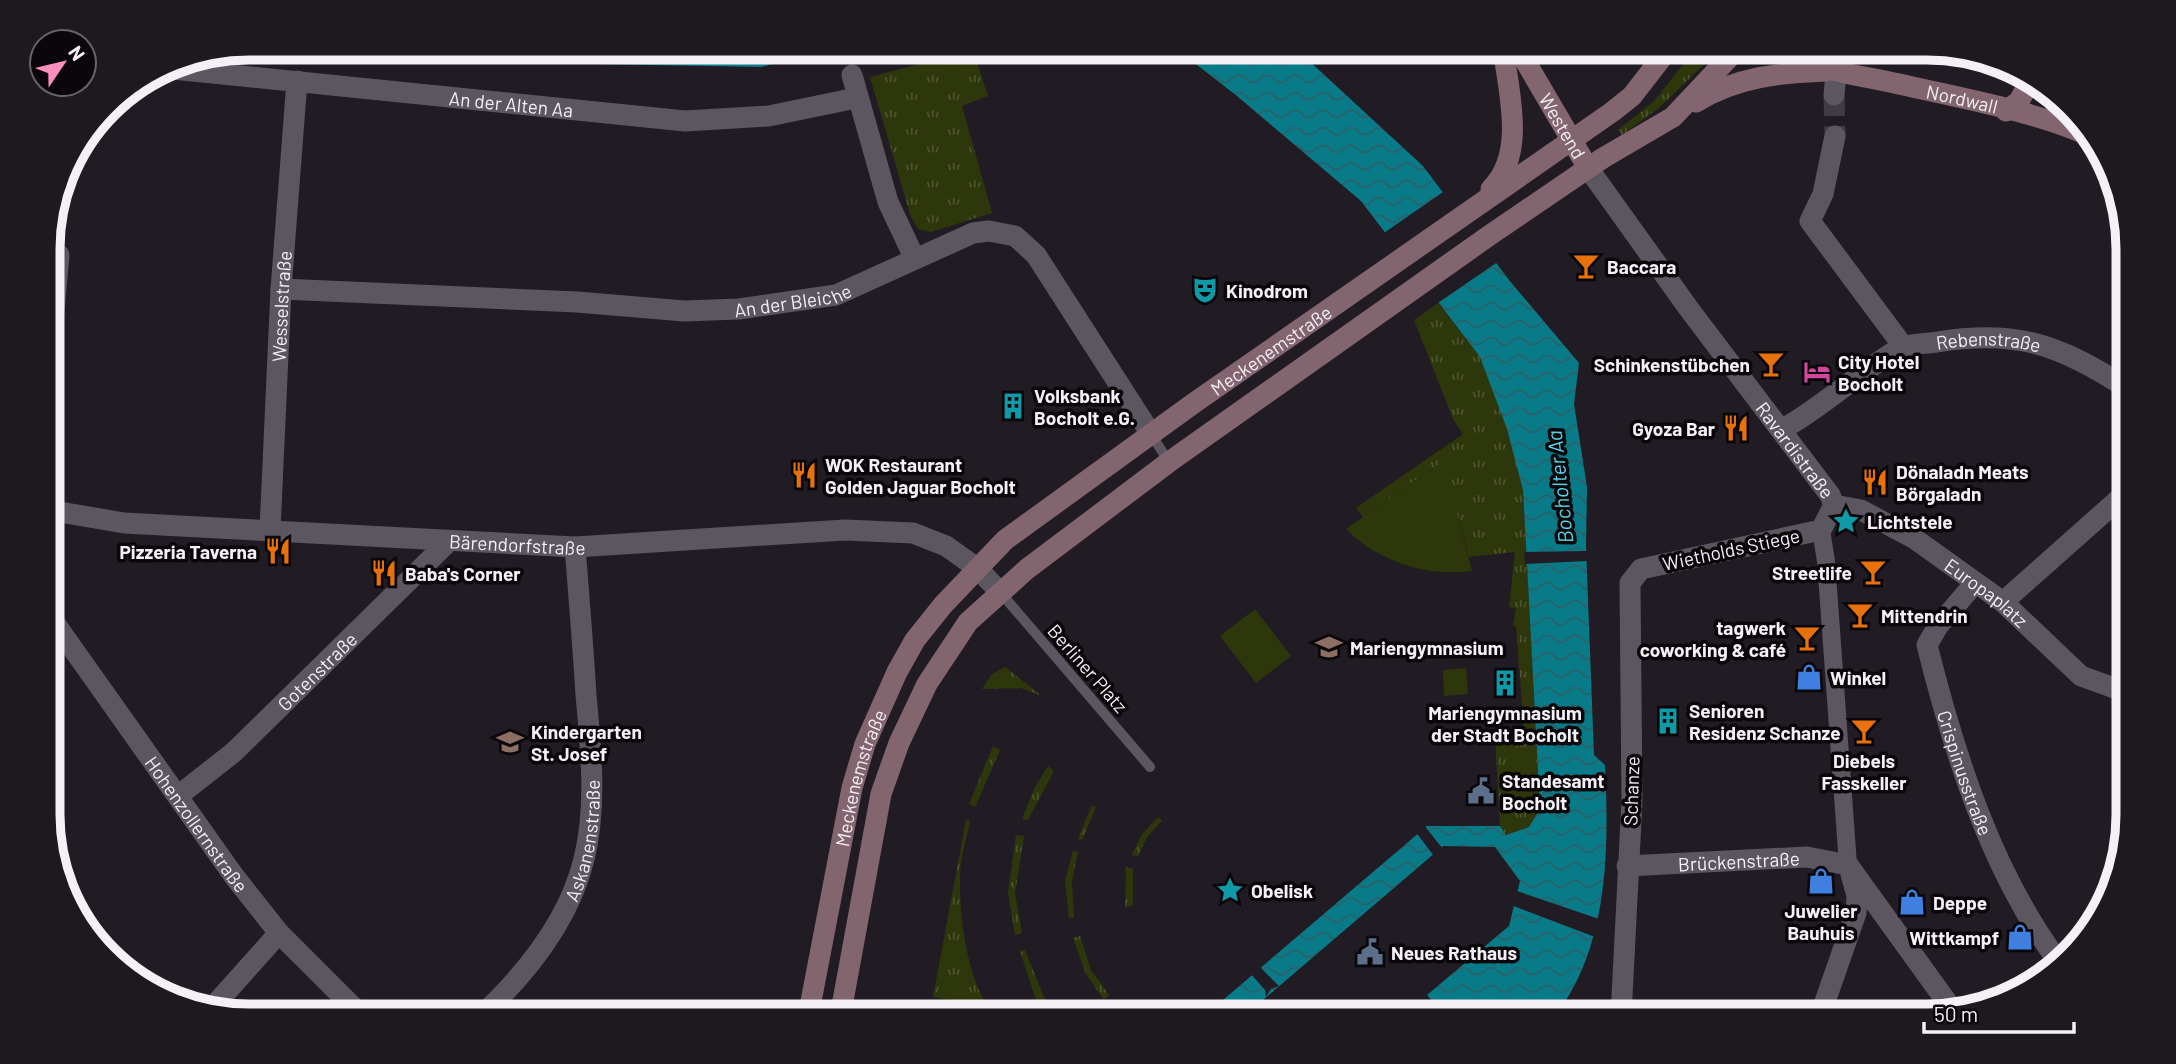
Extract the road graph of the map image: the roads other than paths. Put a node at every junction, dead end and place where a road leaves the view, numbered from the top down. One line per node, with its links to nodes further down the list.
1 (1505, 60): 18 (main road)
2 (1524, 60): 16 (main road, Westend)
3 (1660, 60): 16 (main road, Meckenemstraße)
4 (1727, 60): 13 (main road)
5 (1805, 60): 8 (main road, Nordwall)
6 (187, 70): 9 (street, An der Alten Aa)
7 (852, 75): 11 (street)
8 (1833, 80): 12 (main road, Nordwall); 13 (main road, Nordwall)
9 (297, 81): 11 (street, An der Alten Aa); 20 (street, Wesselstraße)
10 (2026, 88): 12 (main road)
11 (856, 98): 19 (street)
12 (2006, 111): 14 (main road, Nordwall)
13 (1673, 117): 17 (main road, Meckenemstraße)
14 (2075, 130)
15 (1835, 136): 21 (street)
16 (1570, 141): 17 (main road, Westend); 18 (main road, Meckenemstraße)
17 (1588, 168): 23 (street, Ravardistraße); 25 (main road, Meckenemstraße)
18 (1472, 207): 24 (main road, Meckenemstraße)
19 (914, 257): 20 (street, An der Bleiche); 24 (street, An der Bleiche)
20 (281, 289): 29 (street, Wesselstraße)
21 (1903, 346): 22 (street, Rebenstraße); 23 (street, Rebenstraße)
22 (2116, 382)
23 (1781, 430): 27 (street, Ravardistraße)
24 (1151, 434): 25 (lane, An der Bleiche); 33 (main road, Meckenemstraße)
25 (1169, 462): 36 (main road, Meckenemstraße)
26 (2116, 502): 37 (street)
27 (1834, 505): 30 (street, Ravardistraße); 35 (street, Europaplatz)
28 (60, 512): 29 (street, Bärendorfstraße)
29 (270, 530): 31 (street, Bärendorfstraße)
30 (1821, 530): 34 (street, Wietholds Stiege); 42 (street, Ravardistraße)
31 (449, 541): 32 (street, Bärendorfstraße); 41 (street, Gotenstraße)
32 (575, 547): 33 (street, Bärendorfstraße); 49 (street, Askanenstraße)
33 (976, 568): 36 (street); 50 (main road, Meckenemstraße)
34 (1641, 569): 43 (street, Schanze)
35 (1975, 583): 37 (street, Europaplatz); 45 (street, Crispinusstraße)
36 (1000, 592): 40 (lane, Berliner Platz); 51 (main road, Meckenemstraße)
37 (2003, 603): 39 (street, Europaplatz)
38 (60, 632): 41 (street, Hohenzollernstraße)
39 (2116, 689)
40 (1150, 767)
41 (178, 796): 44 (street, Hohenzollernstraße)
42 (1848, 865): 43 (street, Brückenstraße); 47 (street); 53 (street)
43 (1627, 866): 52 (street, Schanze)
44 (279, 933): 46 (street); 48 (street, Hohenzollernstraße)
45 (2054, 956)
46 (217, 1002)
47 (1948, 1003)
48 (350, 1004)
49 (494, 1004)
50 (810, 1004)
51 (842, 1004)
52 (1621, 1004)
53 (1823, 1004)

